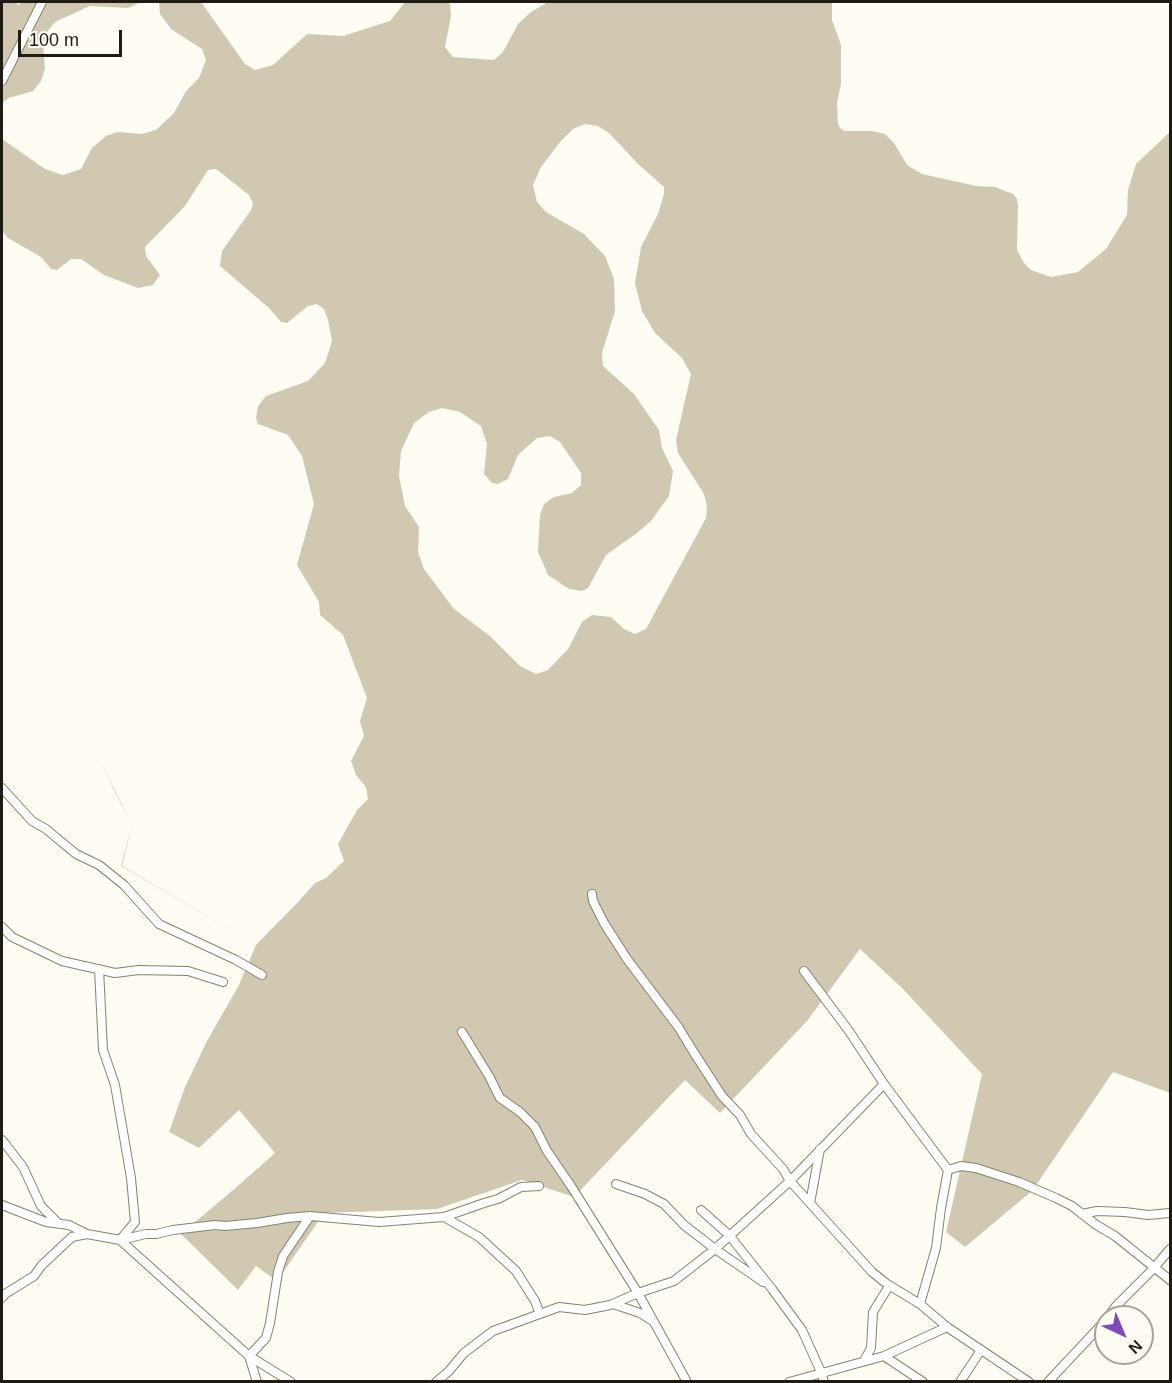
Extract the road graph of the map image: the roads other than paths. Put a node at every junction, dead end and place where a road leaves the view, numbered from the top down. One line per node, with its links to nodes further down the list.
1 (42, 2): 2 (street)
2 (2, 81)
3 (2, 788): 8 (street)
4 (592, 894): 15 (street)
5 (2, 927): 6 (street)
6 (99, 969): 9 (street); 28 (street)
7 (804, 971): 11 (street)
8 (262, 975)
9 (223, 982)
10 (462, 1032): 35 (street)
11 (884, 1084): 13 (street); 14 (street)
12 (2, 1140): 25 (street)
13 (820, 1149): 15 (street); 18 (street)
14 (948, 1170): 22 (street); 38 (street)
15 (790, 1180): 18 (street); 27 (street)
16 (616, 1184): 29 (street)
17 (539, 1186): 24 (street)
18 (810, 1203): 33 (street)
19 (2, 1205): 25 (street)
20 (701, 1210): 27 (street)
21 (1170, 1213): 22 (street)
22 (1082, 1214): 31 (street)
23 (310, 1216): 24 (street); 28 (street); 45 (street)
24 (444, 1217): 40 (street)
25 (60, 1225): 26 (street)
26 (87, 1234): 28 (street); 36 (street)
27 (729, 1235): 29 (street); 34 (street)
28 (120, 1240): 45 (street)
29 (715, 1249): 34 (street); 35 (street)
30 (1170, 1249): 31 (street)
31 (1154, 1268): 32 (street); 39 (street)
32 (1170, 1280)
33 (889, 1286): 38 (street); 47 (street)
34 (772, 1289): 48 (street)
35 (638, 1293): 37 (street); 41 (street)
36 (2, 1298)
37 (613, 1304): 40 (street); 41 (street)
38 (920, 1304): 42 (street)
39 (1117, 1305)
40 (540, 1314): 51 (street)
41 (653, 1321): 52 (street)
42 (947, 1327): 44 (street); 46 (street)
43 (1094, 1334): 58 (street)
44 (981, 1350): 56 (street); 57 (street)
45 (249, 1356): 49 (street); 50 (street)
46 (884, 1356): 47 (street); 55 (street)
47 (864, 1361): 48 (street)
48 (821, 1372): 53 (street); 54 (street)
49 (257, 1382)
50 (291, 1382)
51 (436, 1382)
52 (687, 1382)
53 (789, 1382)
54 (824, 1382)
55 (923, 1382)
56 (960, 1382)
57 (1029, 1382)
58 (1048, 1382)

